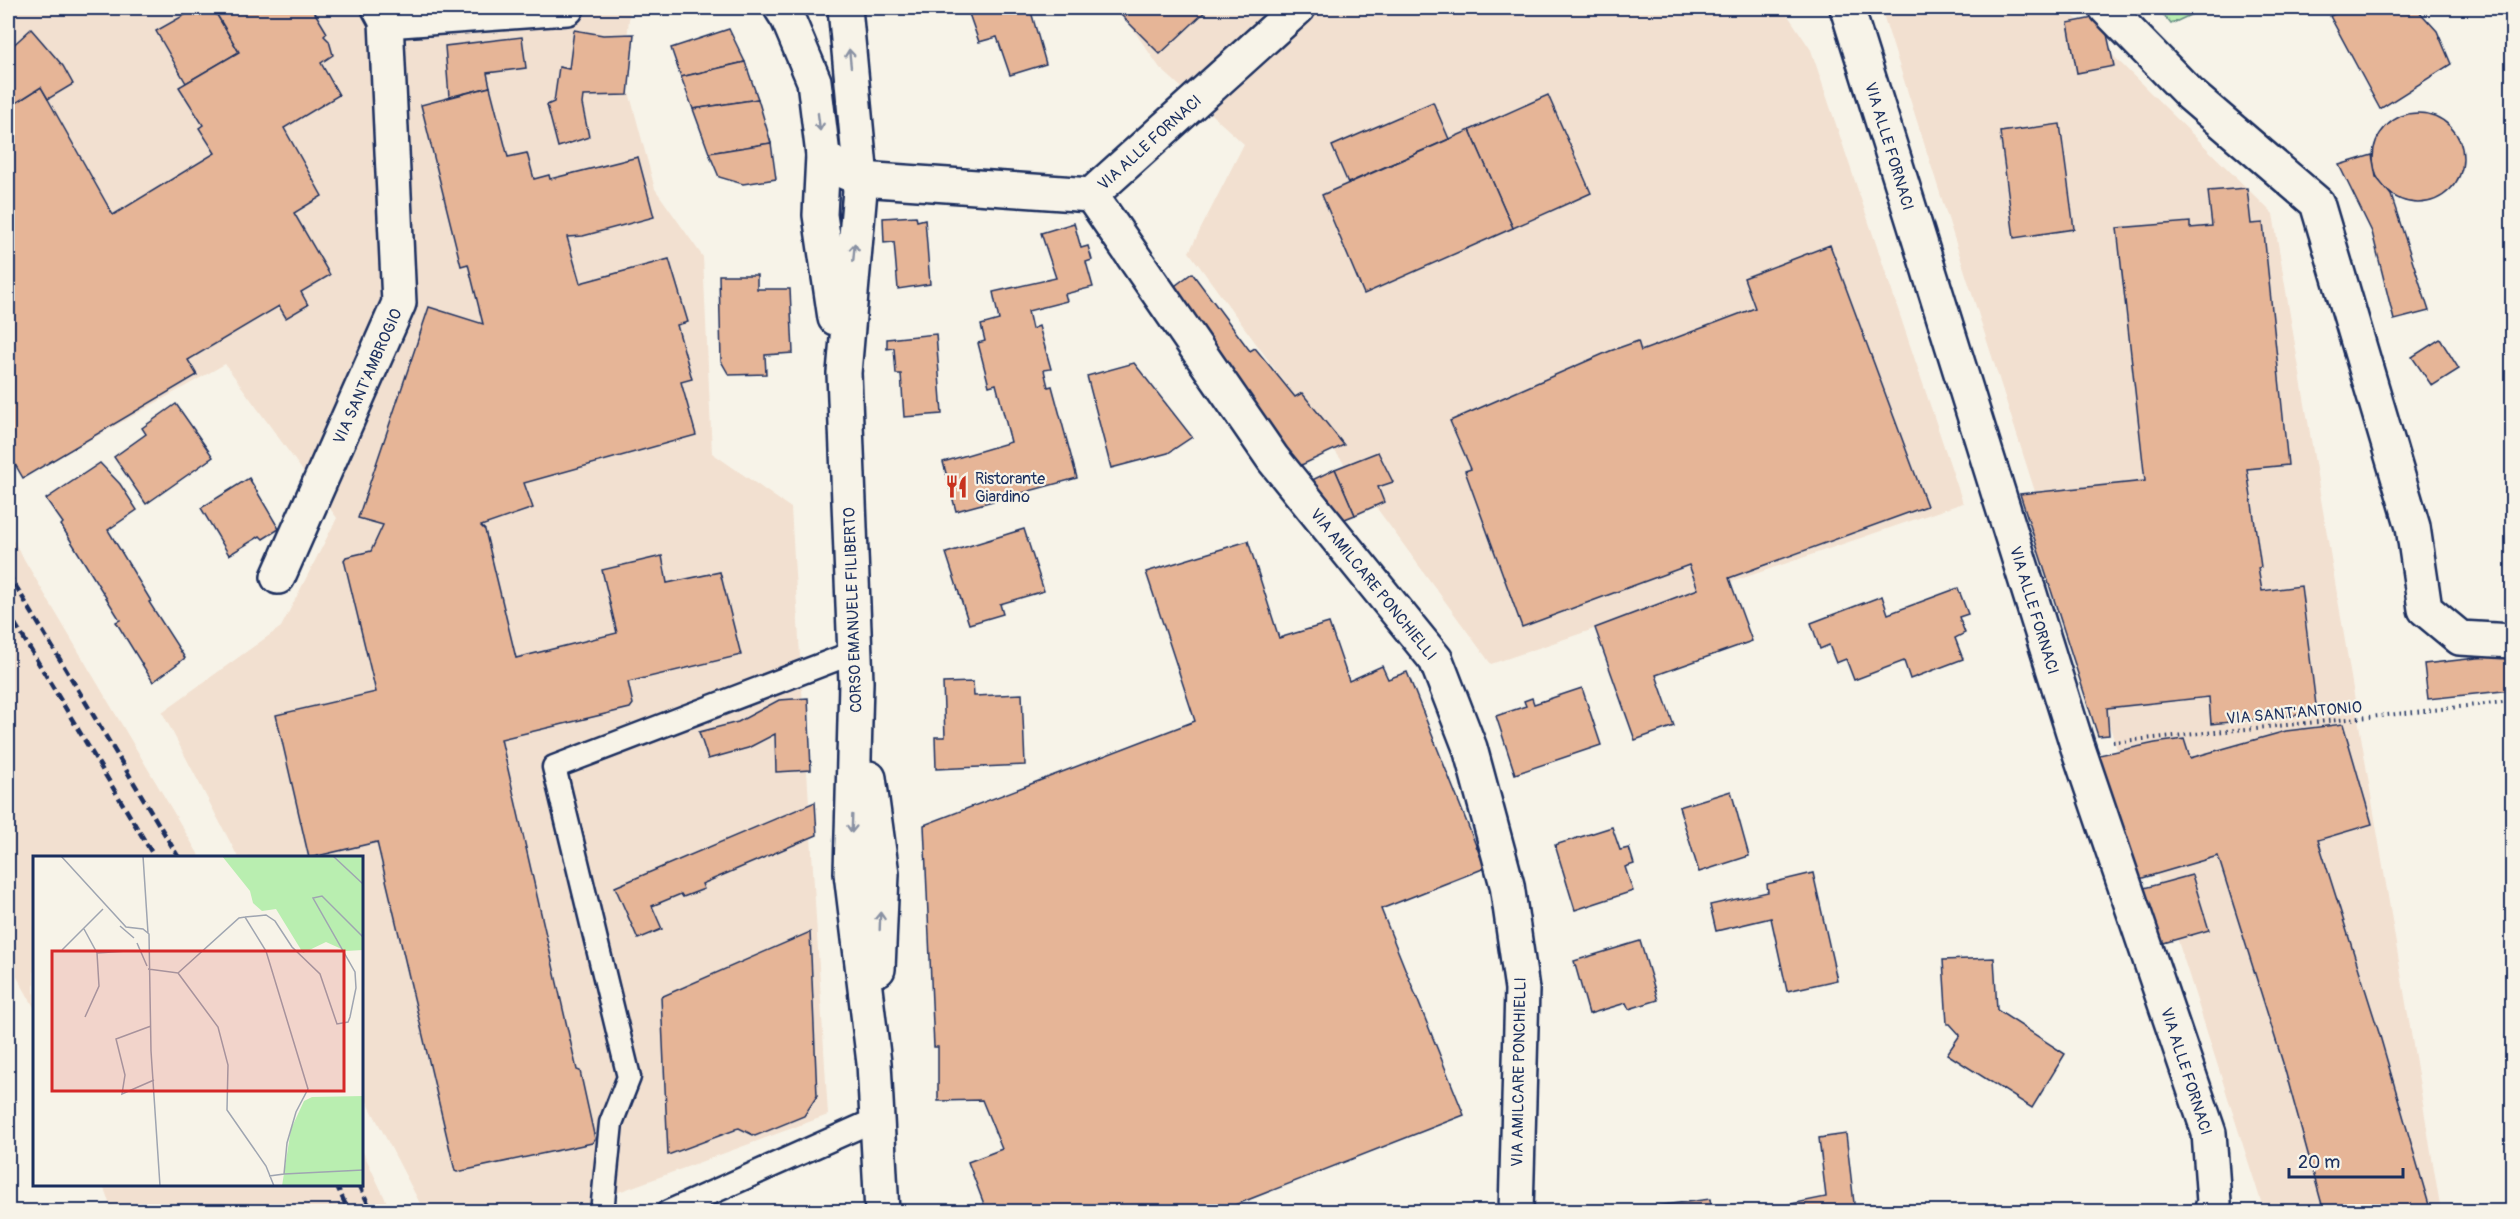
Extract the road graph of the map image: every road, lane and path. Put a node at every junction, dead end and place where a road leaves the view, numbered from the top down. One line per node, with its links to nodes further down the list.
1 (567, 8): 7 (street, VIA SANT'AMBROGIO)
2 (781, 8): 8 (street, one-way to 8)
3 (845, 8): 9 (street, CORSO EMANUELE FILIBERTO, one-way to 3)
4 (1298, 8): 10 (street, VIA ALLE FORNACI)
5 (1847, 8): 16 (street, VIA ALLE FORNACI)
6 (2106, 8): 13 (street)
7 (383, 14): 12 (street, VIA SANT'AMBROGIO)
8 (823, 155): 9 (street); 11 (street)
9 (861, 179): 10 (street, VIA ALLE FORNACI); 11 (street, CORSO EMANUELE FILIBERTO, one-way to 9)
10 (1091, 195): 21 (street, VIA AMILCARE PONCHIELLI)
11 (844, 373): 14 (street, CORSO EMANUELE FILIBERTO)
12 (278, 577)
13 (2512, 641)
14 (855, 667): 17 (street, CORSO EMANUELE FILIBERTO); 18 (lane)
15 (2512, 701): 16 (path, VIA SANT'ANTONIO)
16 (2077, 745): 22 (street, VIA ALLE FORNACI)
17 (877, 1119): 19 (lane); 20 (street)
18 (602, 1212)
19 (668, 1212)
20 (882, 1212)
21 (1516, 1212)
22 (2211, 1212)

